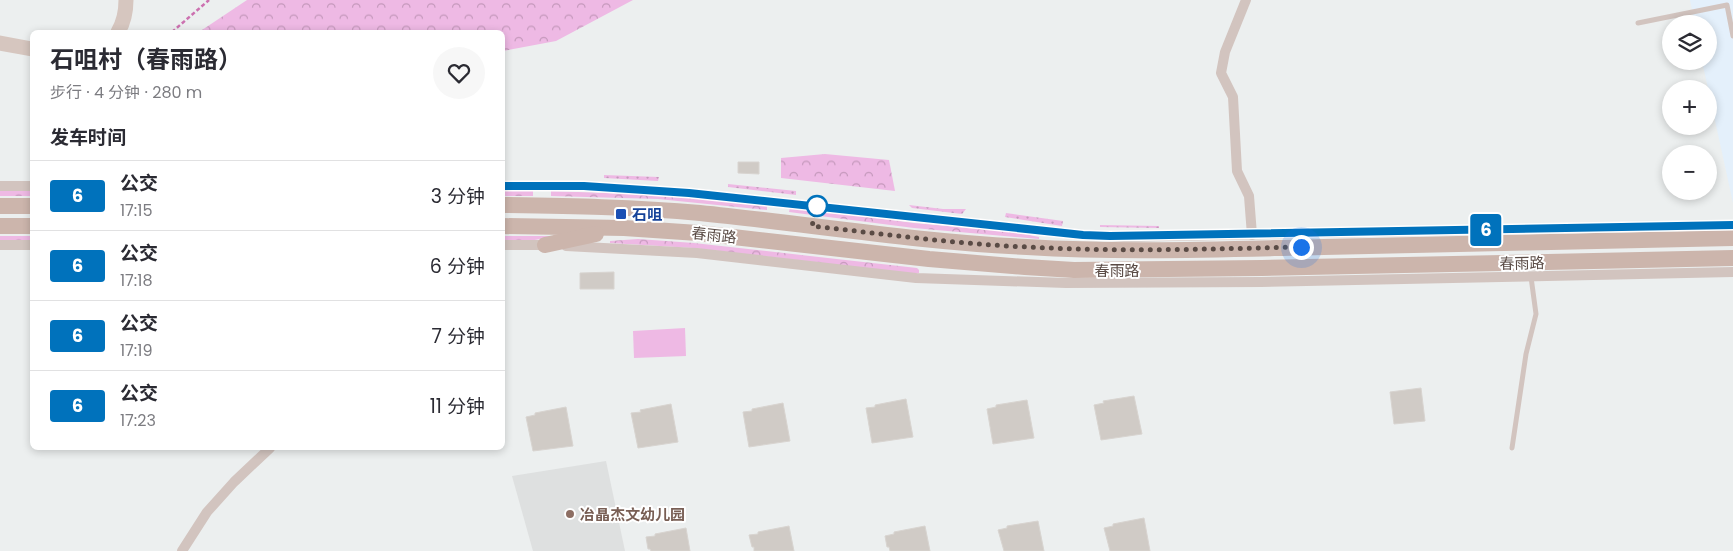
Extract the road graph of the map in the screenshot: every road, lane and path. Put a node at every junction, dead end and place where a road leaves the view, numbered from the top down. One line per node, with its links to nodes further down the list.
1 (126, 0): 6 (street)
2 (209, 0): 7 (path)
3 (1246, 0): 22 (street)
4 (1638, 22): 5 (lane)
5 (1732, 28): 8 (lane)
6 (119, 30)
7 (174, 30)
8 (1733, 36)
9 (0, 43): 10 (street)
10 (30, 49)
11 (0, 186): 12 (street)
12 (30, 186)
13 (505, 186): 22 (street)
14 (505, 205): 25 (main road, 春雨路)
15 (0, 206): 16 (main road)
16 (30, 206)
17 (1733, 224): 22 (street)
18 (0, 226): 19 (main road)
19 (30, 226)
20 (505, 226): 21 (main road, 春雨路)
21 (624, 228): 29 (main road); 32 (main road, 春雨路)
22 (1252, 234)
23 (1733, 238): 24 (main road, 春雨路)
24 (1644, 240): 25 (main road, 春雨路); 31 (main road)
25 (1573, 242): 32 (main road)
26 (0, 245): 27 (street)
27 (30, 245)
28 (505, 245): 29 (street)
29 (545, 245): 34 (street)
30 (1733, 258): 31 (main road, 春雨路)
31 (1645, 260): 32 (main road, 春雨路)
32 (1574, 262)
33 (1733, 272): 34 (street)
34 (1531, 276): 35 (lane)
35 (1512, 448)
36 (268, 450): 37 (street)
37 (182, 551)

